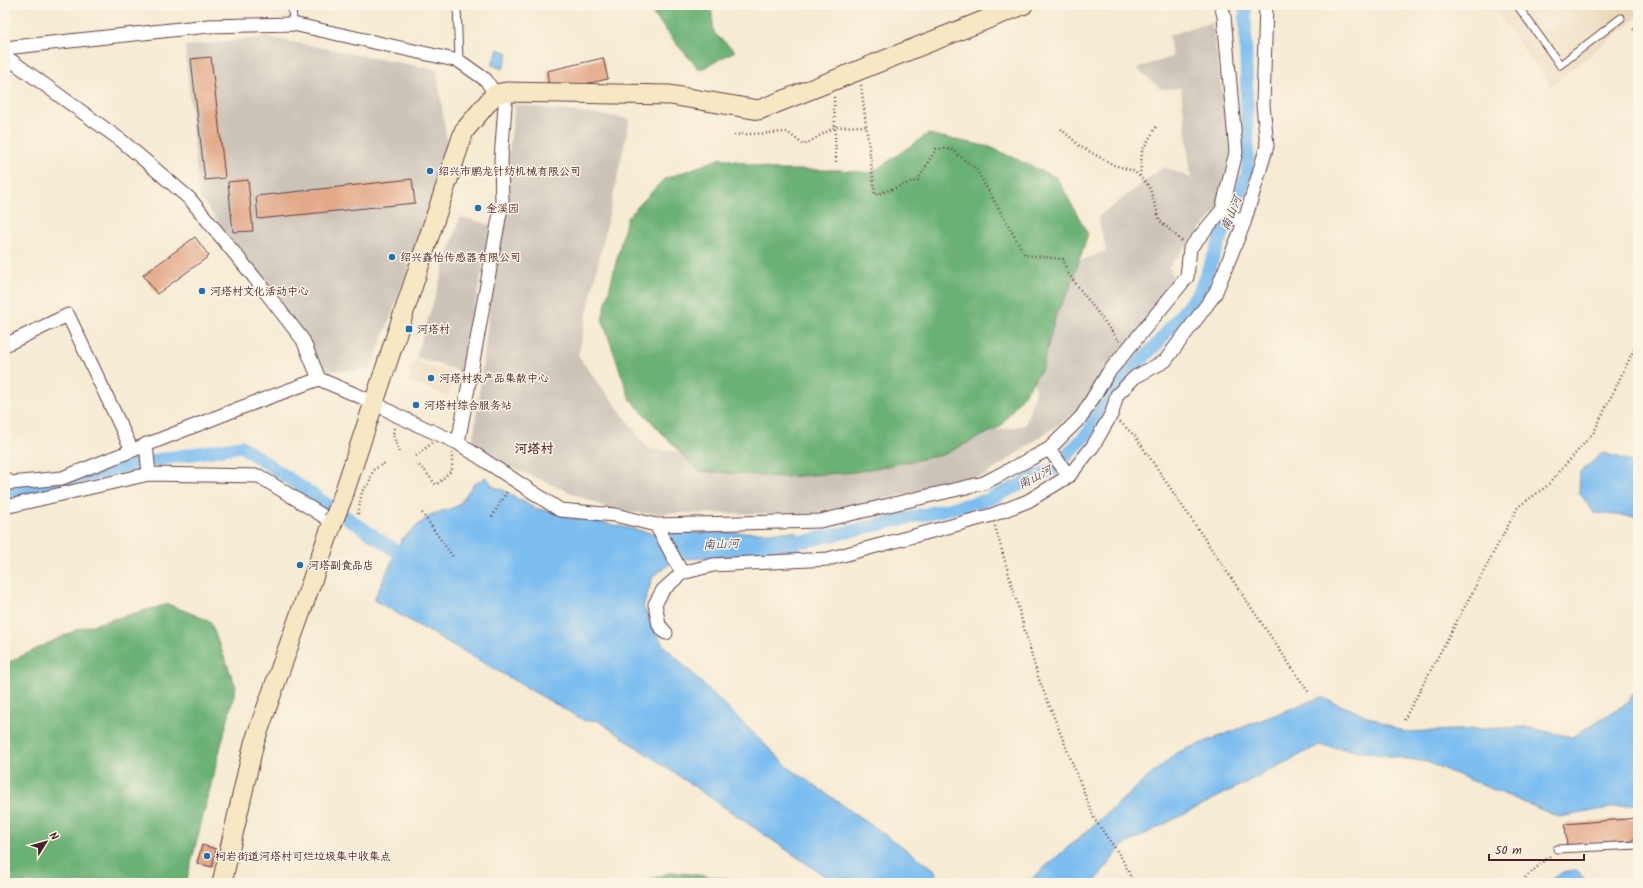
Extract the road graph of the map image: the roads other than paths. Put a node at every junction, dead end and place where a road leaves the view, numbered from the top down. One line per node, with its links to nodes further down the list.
1 (292, 5): 8 (lane)
2 (457, 5): 11 (lane)
3 (1023, 5): 12 (street)
4 (1221, 5): 13 (street)
5 (1266, 5): 14 (street)
6 (1517, 5): 7 (lane)
7 (1621, 18)
8 (293, 24): 9 (street); 11 (street)
9 (5, 48)
10 (5, 56): 16 (street)
11 (459, 62): 12 (street)
12 (501, 93): 17 (street); 18 (street)
13 (1222, 210): 14 (street); 20 (street)
14 (1244, 223): 23 (street)
15 (5, 345): 21 (street)
16 (319, 379): 17 (street); 19 (street)
17 (375, 403): 18 (street); 26 (street, bridge)
18 (451, 440): 27 (street)
19 (146, 444): 21 (street); 22 (street)
20 (1049, 448): 23 (street); 27 (street)
21 (132, 450): 24 (street)
22 (149, 474): 25 (street); 26 (street)
23 (1069, 476): 28 (street)
24 (5, 480)
25 (5, 507)
26 (334, 520): 32 (street)
27 (656, 525): 28 (street)
28 (682, 573): 29 (street)
29 (666, 633)
30 (1638, 845): 31 (lane)
31 (1557, 849)
32 (222, 883)

